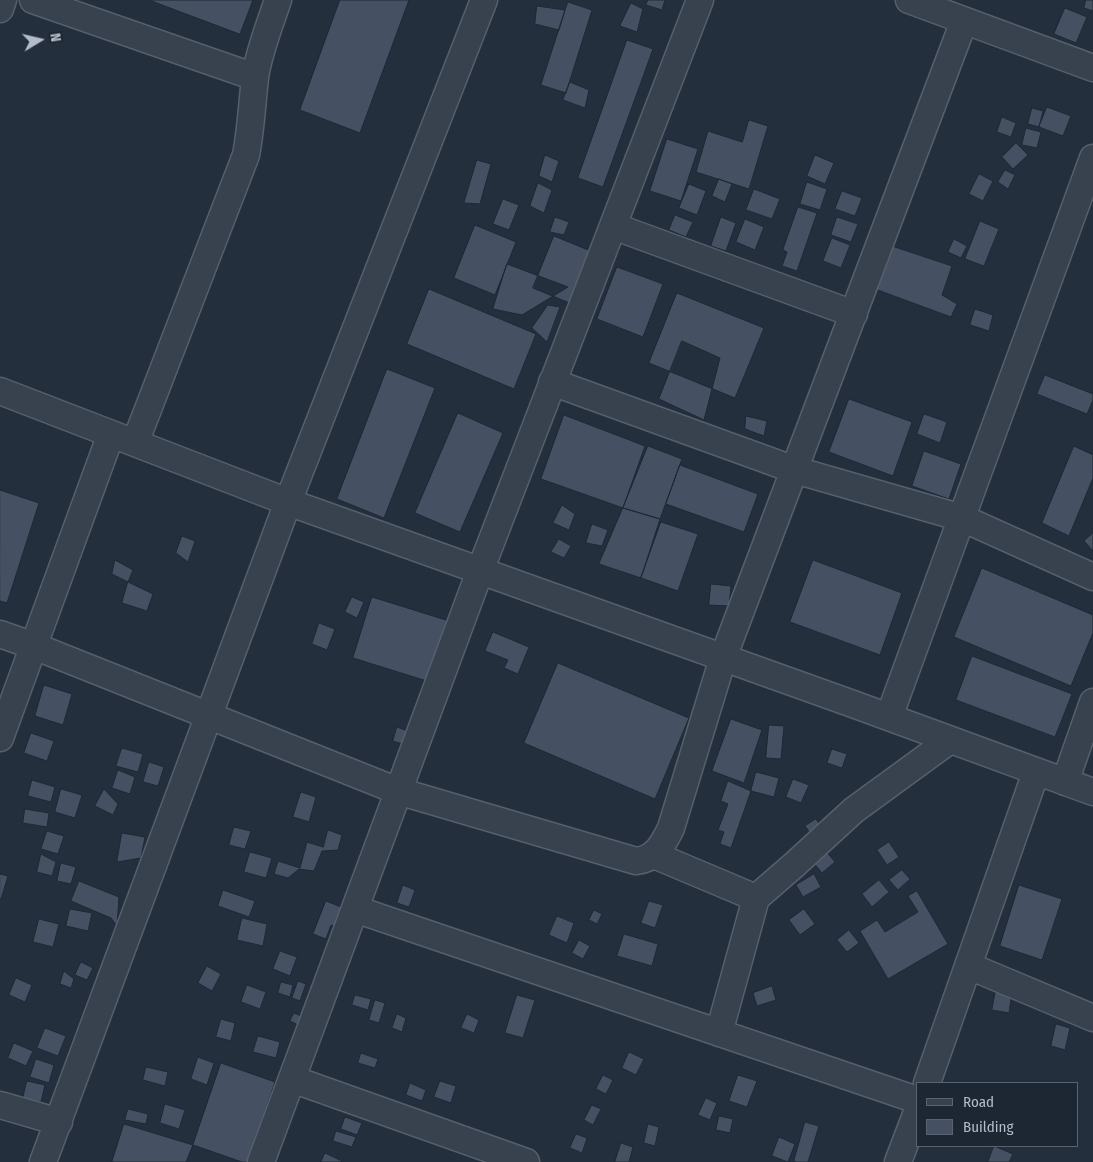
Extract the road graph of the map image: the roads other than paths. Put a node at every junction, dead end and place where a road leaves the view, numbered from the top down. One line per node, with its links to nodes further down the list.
1 (3, 0): 7 (street)
2 (33, 0): 10 (street)
3 (278, 0): 10 (street)
4 (484, 0): 20 (street)
5 (700, 0): 13 (street)
6 (909, 0): 8 (street)
7 (0, 9)
8 (964, 20): 9 (street); 14 (street)
9 (1093, 68)
10 (255, 77): 18 (street)
11 (1093, 158): 12 (street)
12 (1086, 199): 21 (street)
13 (613, 226): 14 (street); 15 (street)
14 (854, 314): 19 (street)
15 (552, 382): 19 (street); 22 (street)
16 (0, 391): 17 (street)
17 (111, 434): 18 (street); 25 (street)
18 (135, 443): 20 (street)
19 (795, 470): 21 (street); 26 (street)
20 (288, 502): 22 (street); 28 (street)
21 (962, 518): 23 (street); 29 (street)
22 (480, 571): 26 (street); 34 (street)
23 (1093, 577)
24 (0, 634): 25 (street)
25 (34, 646): 28 (street); 30 (street)
26 (723, 658): 29 (street); 36 (street)
27 (1093, 702): 33 (street)
28 (210, 716): 34 (street); 47 (street)
29 (889, 718): 31 (street)
30 (0, 738)
31 (950, 740): 32 (street); 37 (street)
32 (1036, 772): 33 (street); 39 (street)
33 (1065, 782): 35 (street)
34 (398, 791): 36 (street); 38 (street)
35 (1093, 792)
36 (654, 855): 37 (street)
37 (756, 898): 41 (street)
38 (355, 909): 41 (street); 42 (street)
39 (969, 966): 40 (street); 43 (street)
40 (1093, 1018)
41 (719, 1033): 44 (street)
42 (292, 1079): 49 (street); 50 (street)
43 (927, 1082)
44 (916, 1100)
45 (0, 1105): 47 (street)
46 (916, 1115): 51 (street)
47 (58, 1122): 48 (street)
48 (47, 1161)
49 (261, 1162)
50 (526, 1162)
51 (898, 1162)

